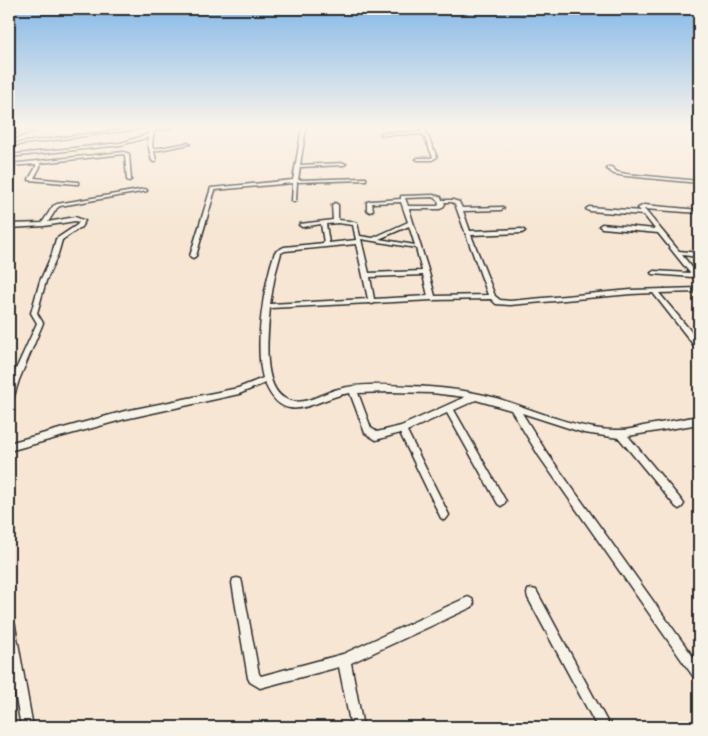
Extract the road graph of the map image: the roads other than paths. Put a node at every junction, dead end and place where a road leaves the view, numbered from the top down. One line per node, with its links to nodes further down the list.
1 (35, 162): 6 (street)
2 (38, 162): 13 (street)
3 (127, 162): 10 (street)
4 (299, 162): 7 (street)
5 (344, 164): 7 (street)
6 (9, 165)
7 (298, 166): 11 (street)
8 (609, 168): 12 (street)
9 (364, 179): 11 (street)
10 (129, 180)
11 (295, 181): 15 (street); 43 (street)
12 (699, 182)
13 (76, 183)
14 (144, 190): 30 (street)
15 (294, 200)
16 (403, 200): 17 (street); 19 (street); 22 (street)
17 (440, 201): 19 (street); 23 (street)
18 (335, 205): 27 (street)
19 (406, 208): 29 (street)
20 (501, 208): 23 (street)
21 (589, 208): 25 (street)
22 (370, 210)
23 (461, 210): 36 (street)
24 (697, 211): 25 (street); 26 (street)
25 (644, 213): 34 (street)
26 (699, 216)
27 (336, 222): 28 (street); 38 (street)
28 (323, 223): 31 (street); 39 (street)
29 (410, 223): 37 (street); 40 (street)
30 (44, 224): 32 (street); 58 (street)
31 (302, 225)
32 (9, 226)
33 (602, 226): 34 (street)
34 (658, 230): 41 (street)
35 (522, 231): 36 (street)
36 (469, 233): 50 (street)
37 (370, 239): 38 (street); 40 (street)
38 (357, 240): 39 (street); 46 (street)
39 (327, 245): 53 (street)
40 (417, 247): 44 (street)
41 (677, 253): 42 (street); 47 (street)
42 (699, 255)
43 (193, 256)
44 (426, 273): 46 (street); 51 (street)
45 (654, 273): 47 (street)
46 (366, 275): 52 (street)
47 (697, 278)
48 (699, 290): 49 (street)
49 (654, 291): 50 (street); 54 (street)
50 (492, 297): 51 (street)
51 (432, 298): 52 (street)
52 (372, 302): 53 (street)
53 (268, 306): 55 (street)
54 (699, 346)
55 (268, 379): 56 (street); 64 (street)
56 (353, 390): 57 (street); 62 (street)
57 (476, 396): 59 (street); 60 (street)
58 (9, 399)
59 (514, 408): 63 (street); 73 (street)
60 (449, 409): 62 (street); 65 (street)
61 (699, 420): 63 (street)
62 (402, 429): 67 (street)
63 (621, 434): 66 (street)
64 (9, 447)
65 (501, 501)
66 (679, 504)
67 (444, 516)
68 (237, 583): 72 (street)
69 (532, 594): 76 (street)
70 (468, 603): 72 (street)
71 (9, 626): 74 (street)
72 (344, 660): 75 (street)
73 (699, 675)
74 (27, 727)
75 (357, 727)
76 (604, 727)

